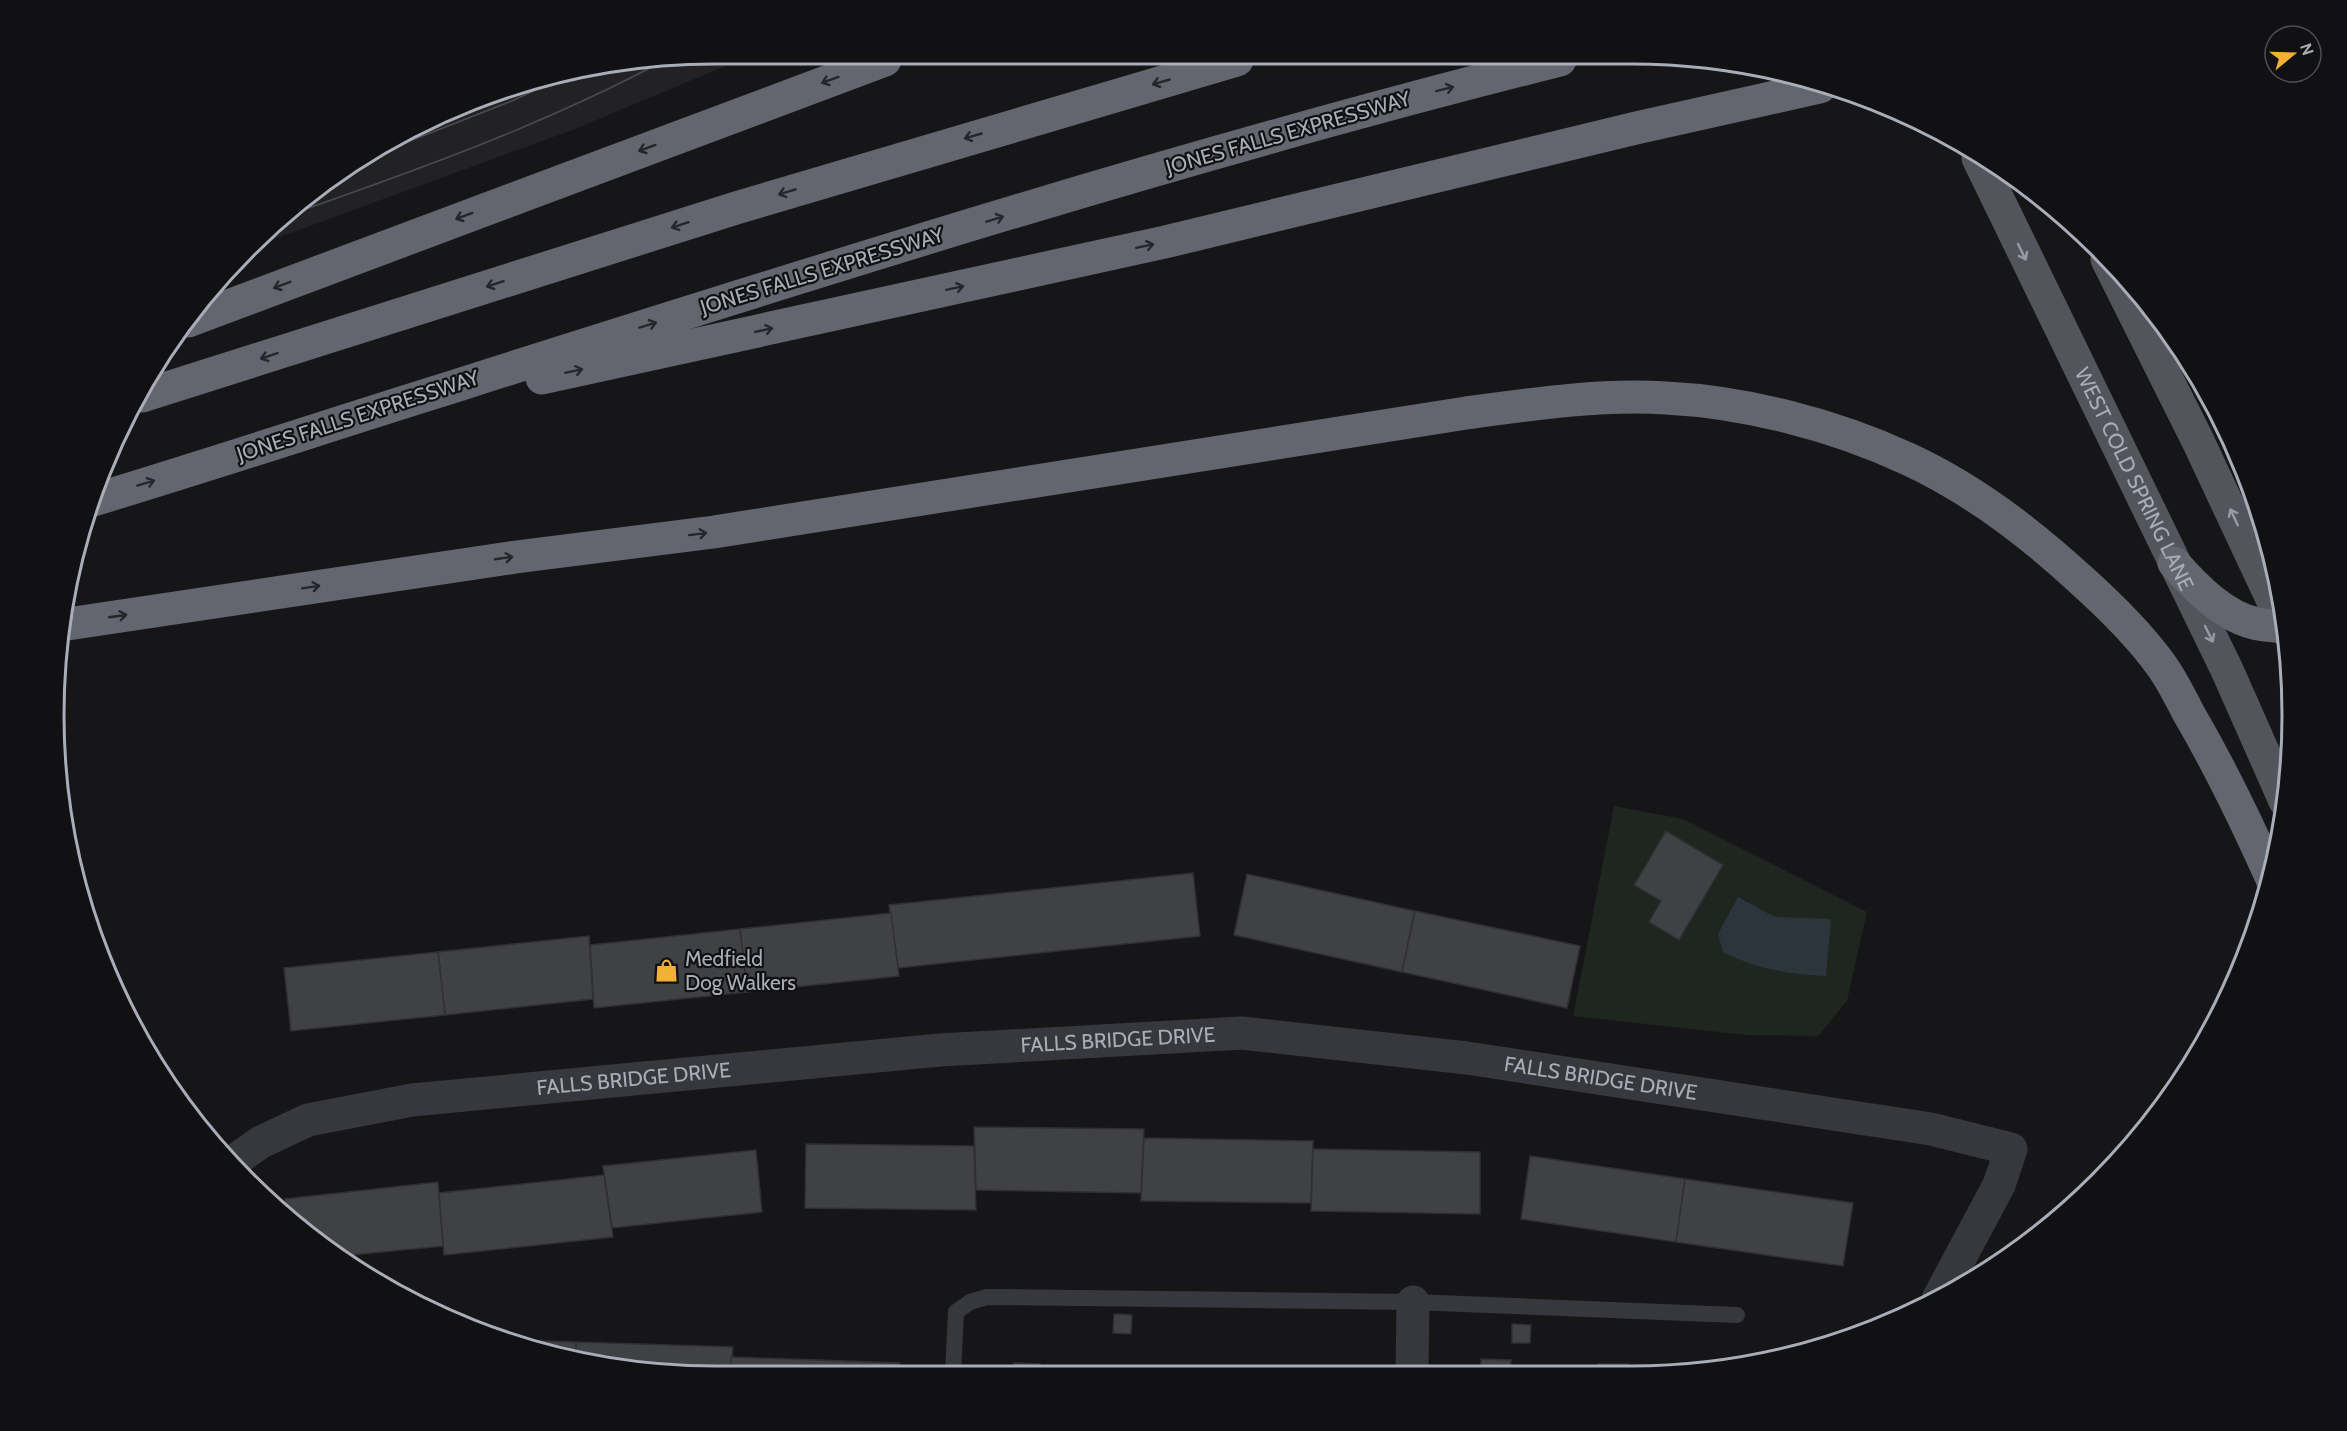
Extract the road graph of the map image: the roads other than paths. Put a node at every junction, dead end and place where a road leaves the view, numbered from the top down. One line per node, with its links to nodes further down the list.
1 (874, 64): 7 (highway, one-way to 7)
2 (1223, 64): 8 (highway, one-way to 8)
3 (1544, 64): 9 (highway, JONES FALLS EXPRESSWAY, one-way to 3)
4 (1809, 90): 9 (highway, one-way to 4)
5 (1983, 168): 11 (main road, WEST COLD SPRING LANE, one-way to 11)
6 (2120, 285): 12 (main road, one-way to 6)
7 (201, 316)
8 (150, 393)
9 (332, 424): 10 (highway, JONES FALLS EXPRESSWAY, one-way to 9)
10 (102, 497)
11 (2174, 563): 14 (highway); 15 (main road, WEST COLD SPRING LANE, one-way to 15)
12 (2271, 595)
13 (71, 623): 16 (highway, one-way to 16)
14 (2276, 627)
15 (2278, 788)
16 (2265, 864)
17 (238, 1158): 18 (street, FALLS BRIDGE DRIVE)
18 (1945, 1285)
19 (1413, 1302): 20 (lane); 21 (lane); 22 (street)
20 (1737, 1315)
21 (953, 1366)
22 (1412, 1366)

